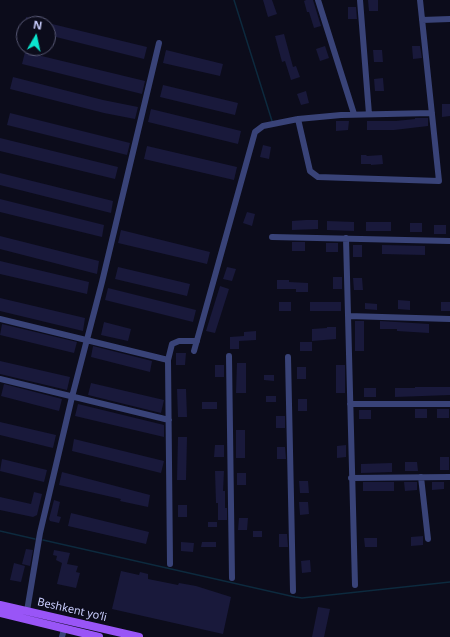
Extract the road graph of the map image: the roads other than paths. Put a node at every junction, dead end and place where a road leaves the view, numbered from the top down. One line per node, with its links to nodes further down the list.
1 (318, 0): 8 (street)
2 (360, 0): 9 (street)
3 (420, 0): 5 (street)
4 (450, 19): 5 (street)
5 (422, 20): 7 (street)
6 (159, 43): 17 (street)
7 (432, 113): 9 (street); 10 (street)
8 (354, 114): 9 (street); 10 (street)
9 (369, 114)
10 (298, 119): 18 (street)
11 (272, 237): 12 (street)
12 (346, 238): 13 (street); 14 (street)
13 (450, 241)
14 (348, 316): 16 (street); 25 (street)
15 (0, 319): 17 (street)
16 (450, 319)
17 (87, 340): 22 (street); 24 (street)
18 (197, 341): 19 (street); 22 (street)
19 (194, 351)
20 (229, 356): 33 (street)
21 (288, 357): 35 (street)
22 (168, 360): 27 (street)
23 (0, 379): 24 (street)
24 (72, 397): 27 (street); 37 (street)
25 (350, 404): 26 (street); 30 (street)
26 (450, 404)
27 (169, 420): 32 (street)
28 (421, 477): 29 (street); 30 (street); 31 (street)
29 (450, 477)
30 (351, 478): 34 (street)
31 (428, 539)
32 (170, 564)
33 (232, 578)
34 (354, 584)
35 (293, 592)
36 (0, 605): 37 (main road, Beshkent yoʻli)
37 (27, 611): 41 (main road, Beshkent yoʻli)
38 (0, 613): 39 (main road, Beshkent yoʻli)
39 (63, 633): 40 (main road, Beshkent yoʻli)
40 (99, 637)
41 (139, 637)

